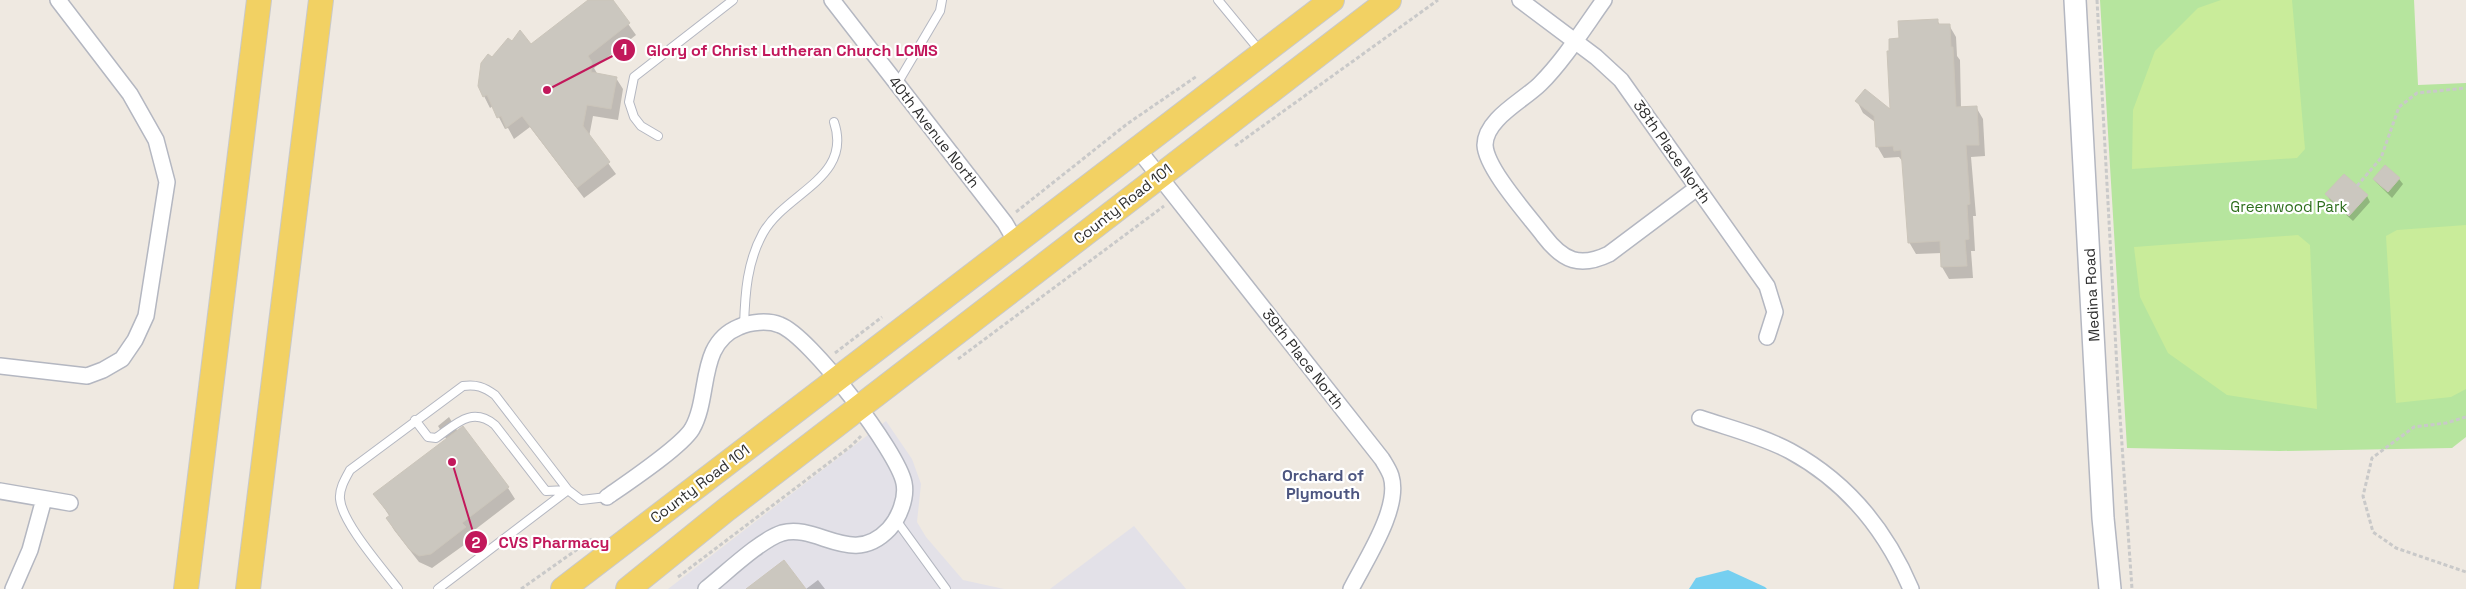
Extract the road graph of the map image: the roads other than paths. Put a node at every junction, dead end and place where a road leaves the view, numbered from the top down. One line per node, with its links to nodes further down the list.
1 (58, 0): 24 (street)
2 (259, 0): 36 (main road)
3 (322, 0): 37 (main road)
4 (734, 0): 17 (lane)
5 (832, 0): 15 (street, 40th Avenue North)
6 (942, 0): 15 (lane)
7 (1218, 0): 14 (lane)
8 (1332, 0): 14 (main road, County Road 101)
9 (1389, 0): 19 (main road, County Road 101)
10 (1520, 0): 13 (street, 38th Place North)
11 (1604, 0): 13 (street)
12 (2075, 0): 46 (street, Medina Road)
13 (1574, 41): 20 (street, 38th Place North); 20 (street)
14 (1261, 53): 18 (main road, County Road 101)
15 (897, 84): 21 (street, 40th Avenue North)
16 (834, 122): 22 (lane)
17 (658, 136)
18 (1137, 148): 19 (street, 39th Place North); 21 (main road, County Road 101)
19 (1159, 177): 26 (main road, County Road 101); 44 (street, 39th Place North)
20 (1697, 188): 23 (street, 38th Place North)
21 (1010, 232): 25 (main road, County Road 101)
22 (744, 326): 25 (street); 31 (street)
23 (1767, 337)
24 (0, 366)
25 (836, 379): 26 (street); 40 (main road, County Road 101)
26 (858, 408): 34 (street); 41 (main road, County Road 101)
27 (1700, 418): 45 (street)
28 (415, 420): 29 (lane); 29 (lane); 38 (lane)
29 (568, 490): 31 (lane); 39 (lane)
30 (0, 491): 32 (street)
31 (607, 497)
32 (44, 499): 33 (street); 35 (street)
33 (70, 503)
34 (896, 520): 42 (street); 43 (lane)
35 (12, 589)
36 (186, 589)
37 (248, 589)
38 (398, 589)
39 (438, 589)
40 (563, 589)
41 (628, 589)
42 (706, 589)
43 (946, 589)
44 (1351, 589)
45 (1911, 589)
46 (2110, 589)

